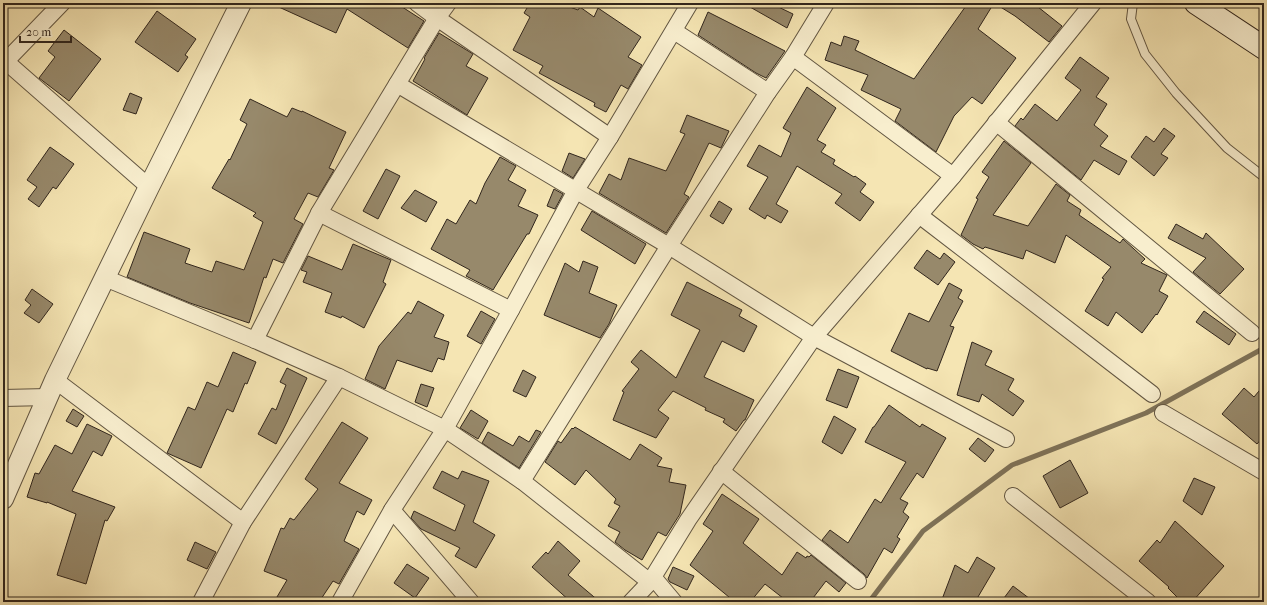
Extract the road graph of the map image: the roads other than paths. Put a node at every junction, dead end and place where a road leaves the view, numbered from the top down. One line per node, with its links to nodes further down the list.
1 (62, 3): 14 (street)
2 (241, 3): 21 (street)
3 (417, 3): 10 (street)
4 (448, 3): 10 (street)
5 (690, 3): 11 (street)
6 (826, 3): 13 (street)
7 (1092, 3): 17 (street)
8 (1133, 3): 20 (lane)
9 (1202, 5): 12 (main road)
10 (437, 18): 15 (street); 18 (street)
11 (674, 31): 16 (street); 18 (street)
12 (1264, 48)
13 (793, 57): 16 (street); 19 (street)
14 (4, 60): 21 (street)
15 (397, 84): 22 (street); 23 (street)
16 (768, 92): 25 (street)
17 (996, 122): 19 (street); 28 (street)
18 (610, 137): 22 (street)
19 (953, 176): 24 (street)
20 (1264, 177)
21 (149, 187): 26 (street)
22 (576, 190): 25 (street); 27 (street)
23 (319, 212): 27 (street); 30 (street)
24 (919, 215): 29 (street); 33 (street)
25 (669, 246): 29 (street); 40 (street)
26 (106, 278): 30 (street); 32 (street)
27 (511, 310): 36 (street)
28 (1252, 333)
29 (814, 337): 37 (street); 38 (street)
30 (254, 340): 31 (street)
31 (339, 377): 36 (street); 44 (street)
32 (52, 389): 34 (street); 42 (street); 44 (street)
33 (1152, 394)
34 (3, 398)
35 (1163, 413): 39 (street)
36 (445, 429): 40 (street); 43 (street)
37 (1006, 438)
38 (721, 471): 45 (street); 46 (street)
39 (1264, 472)
40 (522, 481): 45 (street)
41 (1013, 496): 52 (street)
42 (3, 499)
43 (392, 510): 48 (street); 49 (street)
44 (243, 522): 47 (street)
45 (652, 579): 50 (street); 51 (street)
46 (858, 581)
47 (202, 601)
48 (340, 602)
49 (471, 602)
50 (631, 602)
51 (674, 602)
52 (1148, 602)

